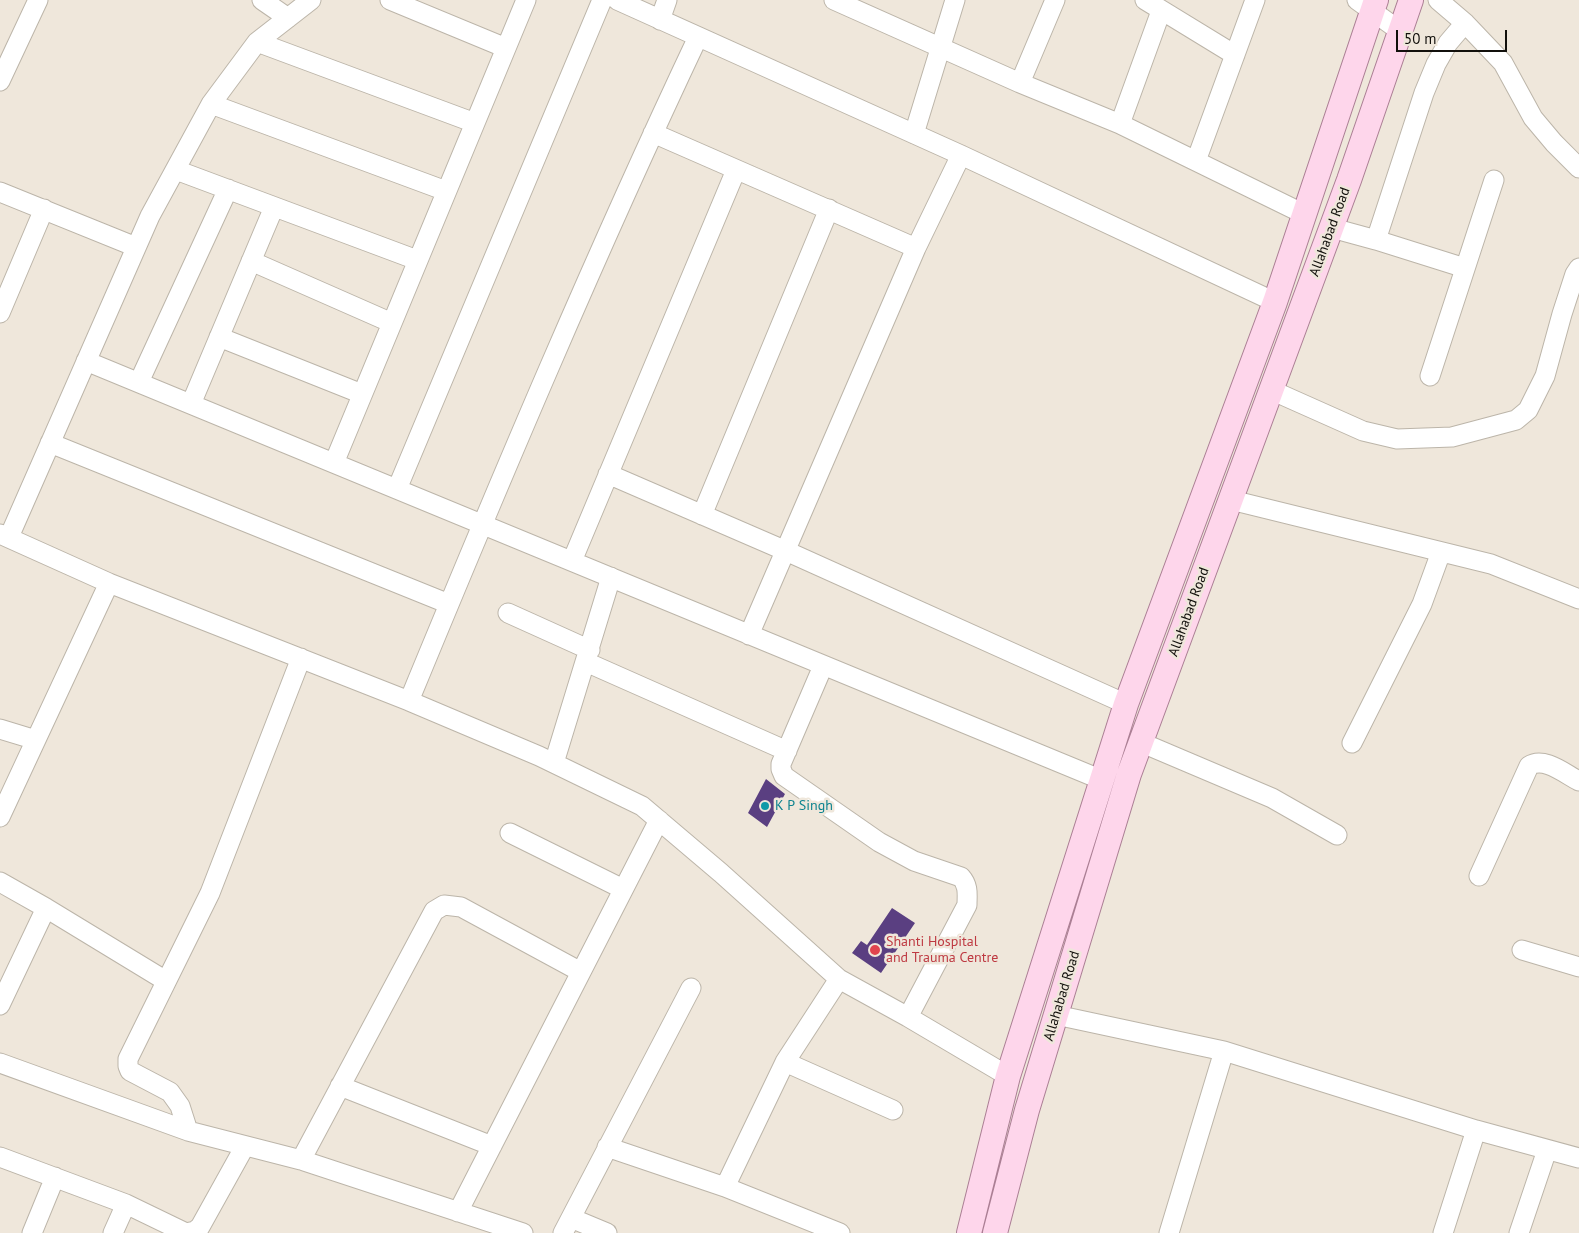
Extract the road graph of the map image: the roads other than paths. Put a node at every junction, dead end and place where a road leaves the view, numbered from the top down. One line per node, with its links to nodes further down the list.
1 (38, 0): 27 (street)
2 (262, 0): 18 (street)
3 (311, 0): 18 (street)
4 (390, 0): 24 (street)
5 (526, 0): 24 (street)
6 (602, 0): 68 (street)
7 (616, 0): 19 (street)
8 (667, 0): 19 (street)
9 (834, 0): 25 (street)
10 (955, 0): 25 (street)
11 (1055, 0): 28 (street)
12 (1144, 0): 17 (street)
13 (1255, 0): 26 (street)
14 (1410, 0): 21 (main road, Allahabad Road)
15 (1438, 0): 20 (street)
16 (1369, 3): 21 (street); 46 (main road)
17 (1161, 11): 26 (street); 31 (street)
18 (288, 18): 23 (street)
19 (660, 20): 22 (street)
20 (1465, 23): 36 (street); 48 (street)
21 (1400, 31): 47 (main road, Allahabad Road)
22 (698, 37): 32 (street); 33 (street)
23 (257, 42): 29 (street); 30 (street)
24 (506, 48): 30 (street)
25 (940, 48): 28 (street); 33 (street)
26 (1235, 55): 35 (street)
27 (0, 81)
28 (1020, 83): 31 (street)
29 (212, 104): 37 (street); 41 (street)
30 (475, 123): 41 (street)
31 (1120, 124): 35 (street)
32 (654, 133): 38 (street); 71 (street)
33 (914, 134): 34 (street)
34 (961, 155): 50 (street); 55 (street)
35 (1196, 161): 46 (street)
36 (1579, 168)
37 (176, 170): 40 (street); 49 (street)
38 (736, 170): 45 (street); 67 (street)
39 (1494, 180): 53 (street)
40 (228, 189): 43 (street); 61 (street)
41 (446, 191): 51 (street)
42 (0, 192): 44 (street)
43 (274, 207): 51 (street); 52 (street)
44 (44, 209): 49 (street); 56 (street)
45 (829, 209): 50 (street); 70 (street)
46 (1304, 214): 55 (main road)
47 (1332, 228): 48 (street); 62 (main road, Allahabad Road)
48 (1376, 240): 53 (street)
49 (136, 247): 59 (street)
50 (916, 248): 73 (street)
51 (417, 260): 57 (street)
52 (251, 261): 57 (street); 58 (street)
53 (1465, 268): 60 (street)
54 (1579, 268): 62 (street)
55 (1275, 302): 86 (main road)
56 (0, 313)
57 (392, 323): 63 (street)
58 (219, 337): 63 (street); 64 (street)
59 (86, 360): 61 (street); 65 (street)
60 (1430, 376)
61 (140, 382): 64 (street)
62 (1271, 390): 69 (main road, Allahabad Road)
63 (362, 394): 66 (street)
64 (191, 404): 66 (street)
65 (50, 443): 72 (street); 79 (street)
66 (334, 463): 68 (street)
67 (608, 474): 70 (street); 75 (street)
68 (397, 489): 71 (street)
69 (1230, 500): 74 (street); 89 (main road, Allahabad Road)
70 (702, 514): 73 (street)
71 (481, 524): 75 (street); 79 (street)
72 (5, 535): 77 (street)
73 (786, 551): 81 (street); 86 (street)
74 (1441, 552): 78 (street); 90 (street)
75 (572, 561): 76 (street)
76 (611, 577): 81 (street); 82 (street)
77 (109, 583): 83 (street); 88 (street)
78 (1579, 599)
79 (449, 604): 85 (street)
80 (508, 612): 82 (street)
81 (750, 635): 84 (street)
82 (588, 656): 91 (street); 92 (street)
83 (301, 658): 85 (street); 107 (street)
84 (823, 666): 91 (street); 93 (street)
85 (409, 701): 92 (street)
86 (1126, 704): 93 (main road)
87 (0, 729): 88 (street)
88 (36, 740): 95 (street)
89 (1140, 742): 98 (street); 110 (main road, Allahabad Road)
90 (1352, 743)
91 (787, 751): 111 (street)
92 (554, 763): 96 (street)
93 (1102, 780): 115 (main road)
94 (1579, 781): 99 (street)
95 (0, 817)
96 (658, 820): 101 (street); 106 (street)
97 (510, 833): 101 (street)
98 (1337, 835)
99 (1479, 876)
100 (0, 882): 102 (street)
101 (623, 889): 105 (street)
102 (46, 908): 107 (street); 109 (street)
103 (1522, 950): 104 (street)
104 (1579, 968)
105 (581, 972): 116 (street); 121 (street)
106 (839, 979): 111 (street); 114 (street)
107 (166, 981): 119 (street)
108 (691, 988): 122 (street)
109 (0, 1005)
110 (1056, 1015): 112 (street); 139 (main road, Allahabad Road)
111 (908, 1017): 115 (street)
112 (1224, 1051): 118 (street); 132 (street)
113 (0, 1062): 119 (street)
114 (786, 1062): 117 (street); 128 (street)
115 (1008, 1076): 138 (main road)
116 (340, 1086): 121 (street); 126 (street)
117 (894, 1110)
118 (1476, 1130): 123 (street); 140 (street)
119 (188, 1131): 120 (street)
120 (245, 1146): 126 (street); 129 (street)
121 (492, 1146): 130 (street)
122 (608, 1147): 128 (street); 131 (street)
123 (1548, 1150): 125 (street); 141 (street)
124 (0, 1157): 127 (street)
125 (1579, 1158)
126 (301, 1160): 130 (street)
127 (55, 1177): 129 (street); 133 (street)
128 (725, 1187): 137 (street)
129 (126, 1204): 134 (street)
130 (458, 1212): 135 (street)
131 (567, 1226): 136 (street)
132 (1175, 1231)
133 (32, 1233)
134 (113, 1233)
135 (523, 1233)
136 (607, 1233)
137 (840, 1233)
138 (969, 1233)
139 (995, 1233)
140 (1443, 1233)
141 (1519, 1233)

